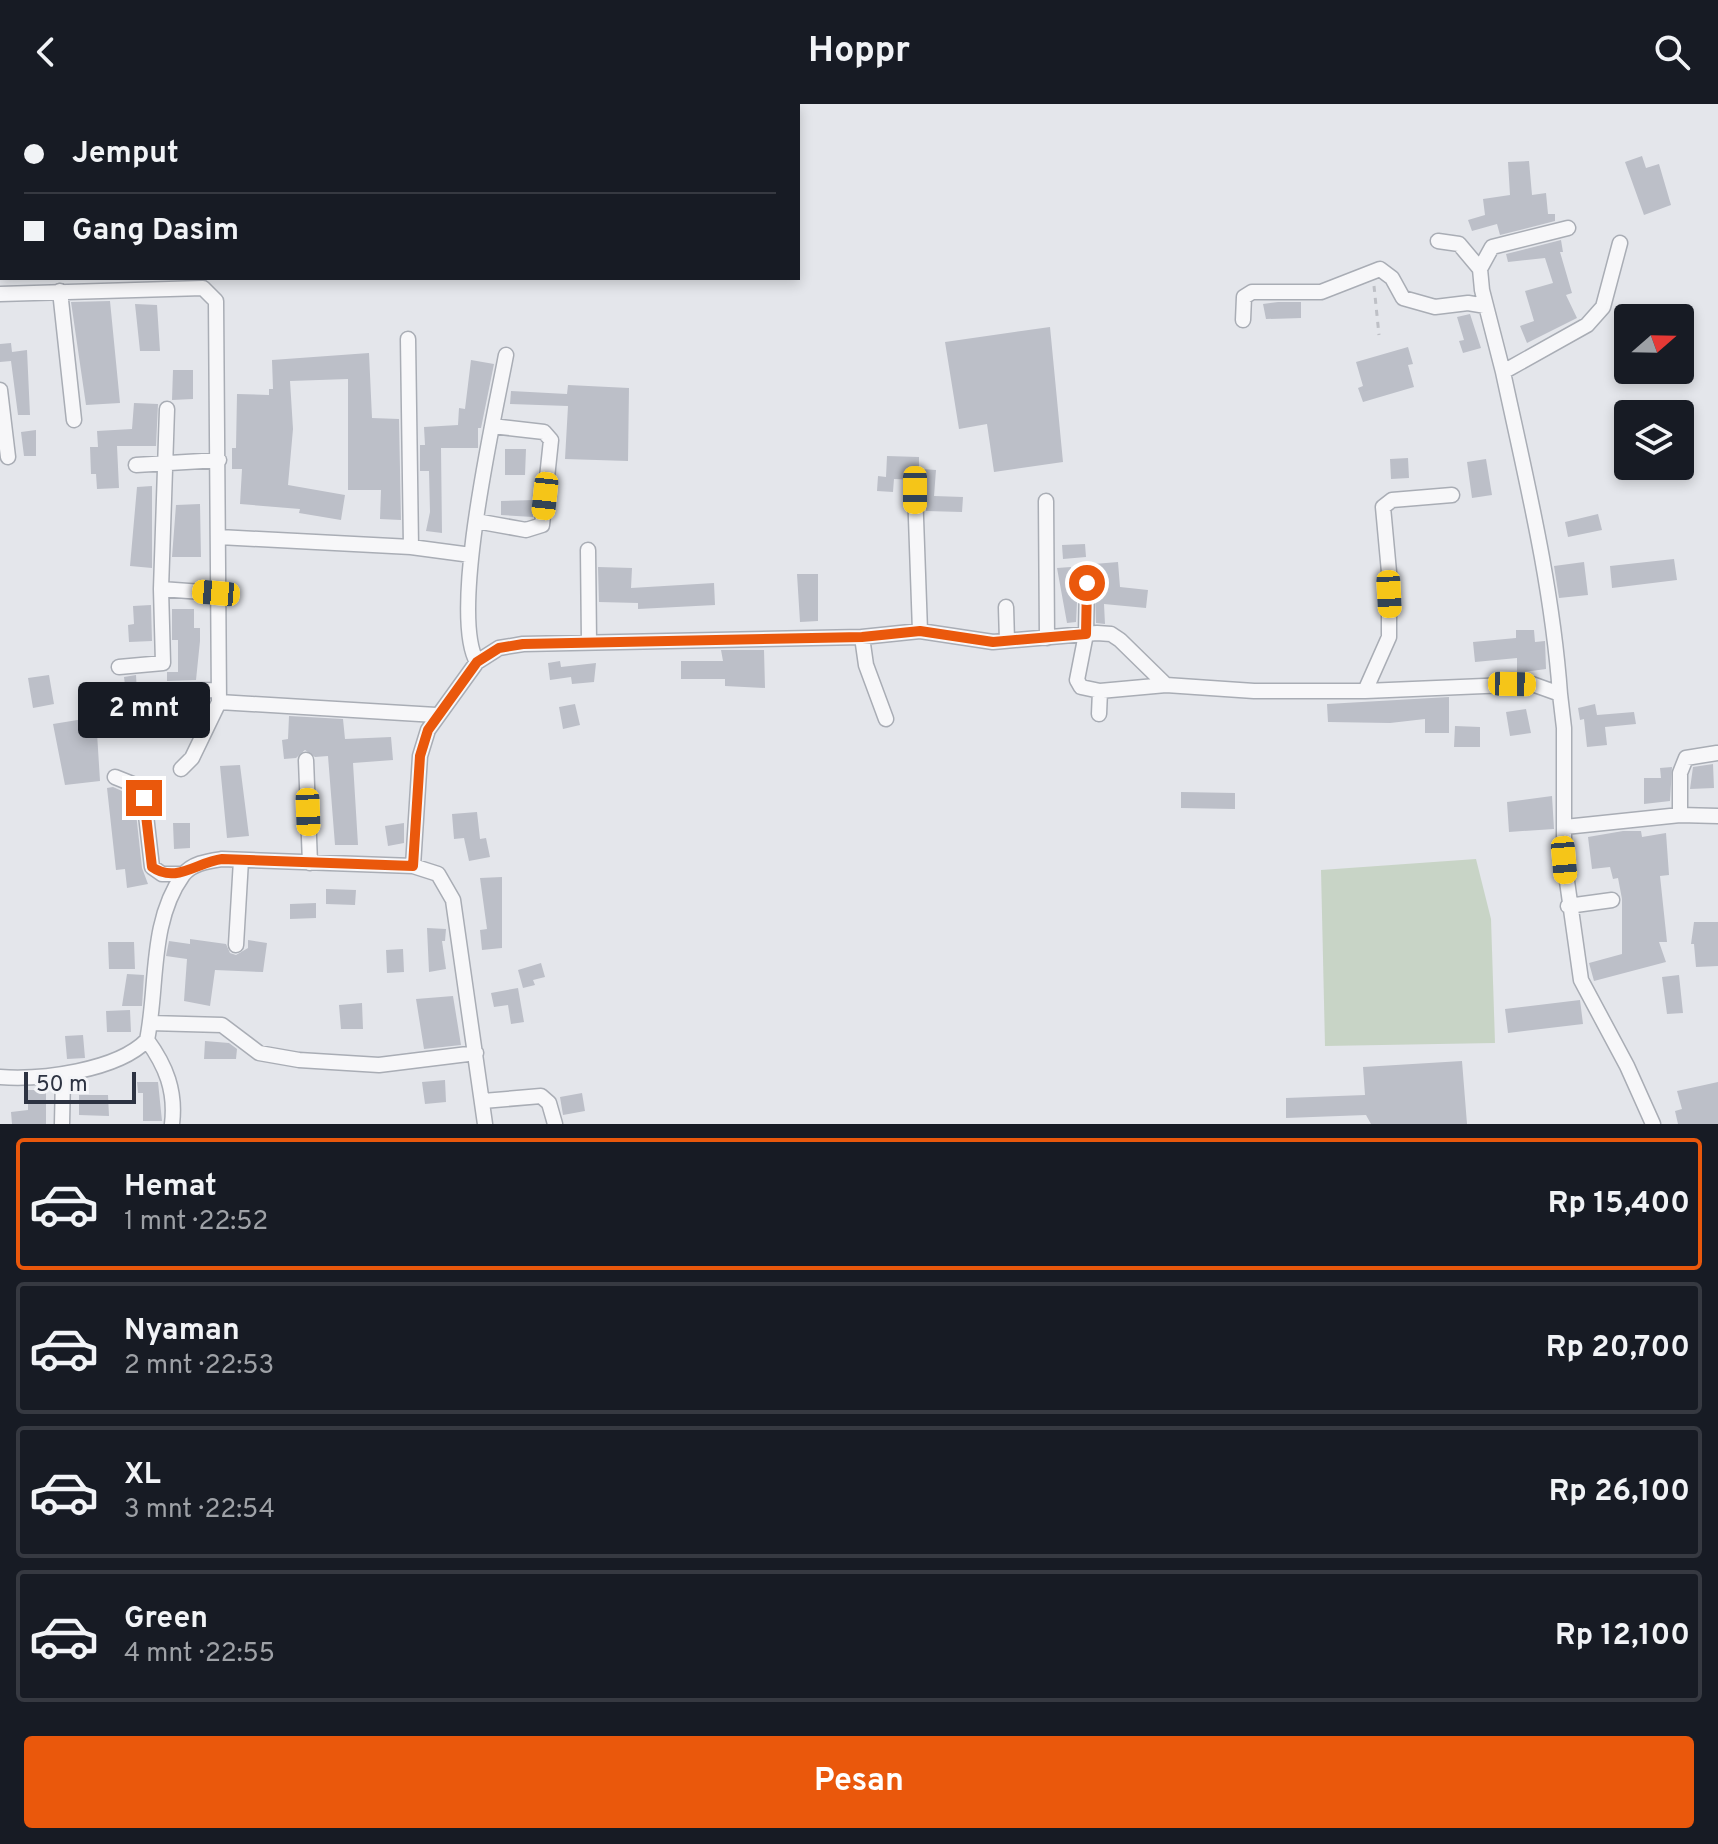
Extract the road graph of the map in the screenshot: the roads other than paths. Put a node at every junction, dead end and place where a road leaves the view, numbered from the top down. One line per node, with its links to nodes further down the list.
1 (1568, 228): 4 (street)
2 (1438, 241): 4 (street)
3 (1620, 243): 11 (street)
4 (1480, 269): 7 (street)
5 (60, 291): 6 (street); 14 (street); 17 (street)
6 (0, 294)
7 (1486, 306): 8 (street); 11 (street)
8 (1243, 320)
9 (408, 339): 25 (street)
10 (506, 355): 15 (street)
11 (1503, 372): 44 (street)
12 (0, 390): 16 (street)
13 (167, 409): 18 (street)
14 (74, 420)
15 (492, 426): 23 (street); 23 (street)
16 (8, 457)
17 (219, 460): 18 (street); 24 (street)
18 (166, 463): 19 (street); 29 (street)
19 (136, 465)
20 (915, 490): 32 (street)
21 (1452, 495): 43 (street)
22 (1046, 501): 35 (street)
23 (476, 521): 27 (street)
24 (219, 537): 25 (street); 30 (street)
25 (411, 547): 27 (street)
26 (588, 550): 37 (street)
27 (471, 555): 38 (street)
28 (1087, 583): 33 (street)
29 (161, 589): 30 (street); 39 (street)
30 (216, 593): 45 (street)
31 (1006, 607): 36 (street)
32 (920, 631): 34 (street); 36 (street)
33 (1086, 634): 35 (street); 40 (street); 42 (street)
34 (862, 637): 37 (street); 48 (street)
35 (1047, 638): 36 (street)
36 (1007, 641)
37 (589, 642): 38 (street)
38 (477, 662): 47 (street)
39 (119, 667)
40 (1166, 685): 42 (street); 43 (street)
41 (144, 691): 45 (street)
42 (1100, 691): 46 (street)
43 (1365, 691): 44 (street)
44 (1560, 694): 55 (street)
45 (219, 696): 47 (street); 51 (street)
46 (1099, 714)
47 (436, 715): 58 (street)
48 (886, 719)
49 (1717, 753): 53 (street)
50 (306, 760): 57 (street)
51 (181, 769)
52 (115, 777): 59 (street)
53 (1680, 815): 54 (street); 55 (street)
54 (1718, 816)
55 (1565, 827): 61 (street)
56 (241, 860): 57 (street); 59 (street); 62 (street)
57 (310, 863): 58 (street)
58 (413, 866): 65 (street)
59 (183, 874): 63 (street)
60 (1612, 900): 61 (street)
61 (1568, 906): 73 (street)
62 (236, 945)
63 (150, 1023): 64 (street); 65 (street)
64 (147, 1040): 67 (street); 70 (street)
65 (476, 1053): 68 (street)
66 (0, 1077): 67 (street)
67 (63, 1077): 69 (street)
68 (483, 1101): 71 (street); 72 (street)
69 (62, 1124)
70 (172, 1124)
71 (485, 1124)
72 (555, 1124)
73 (1653, 1124)

